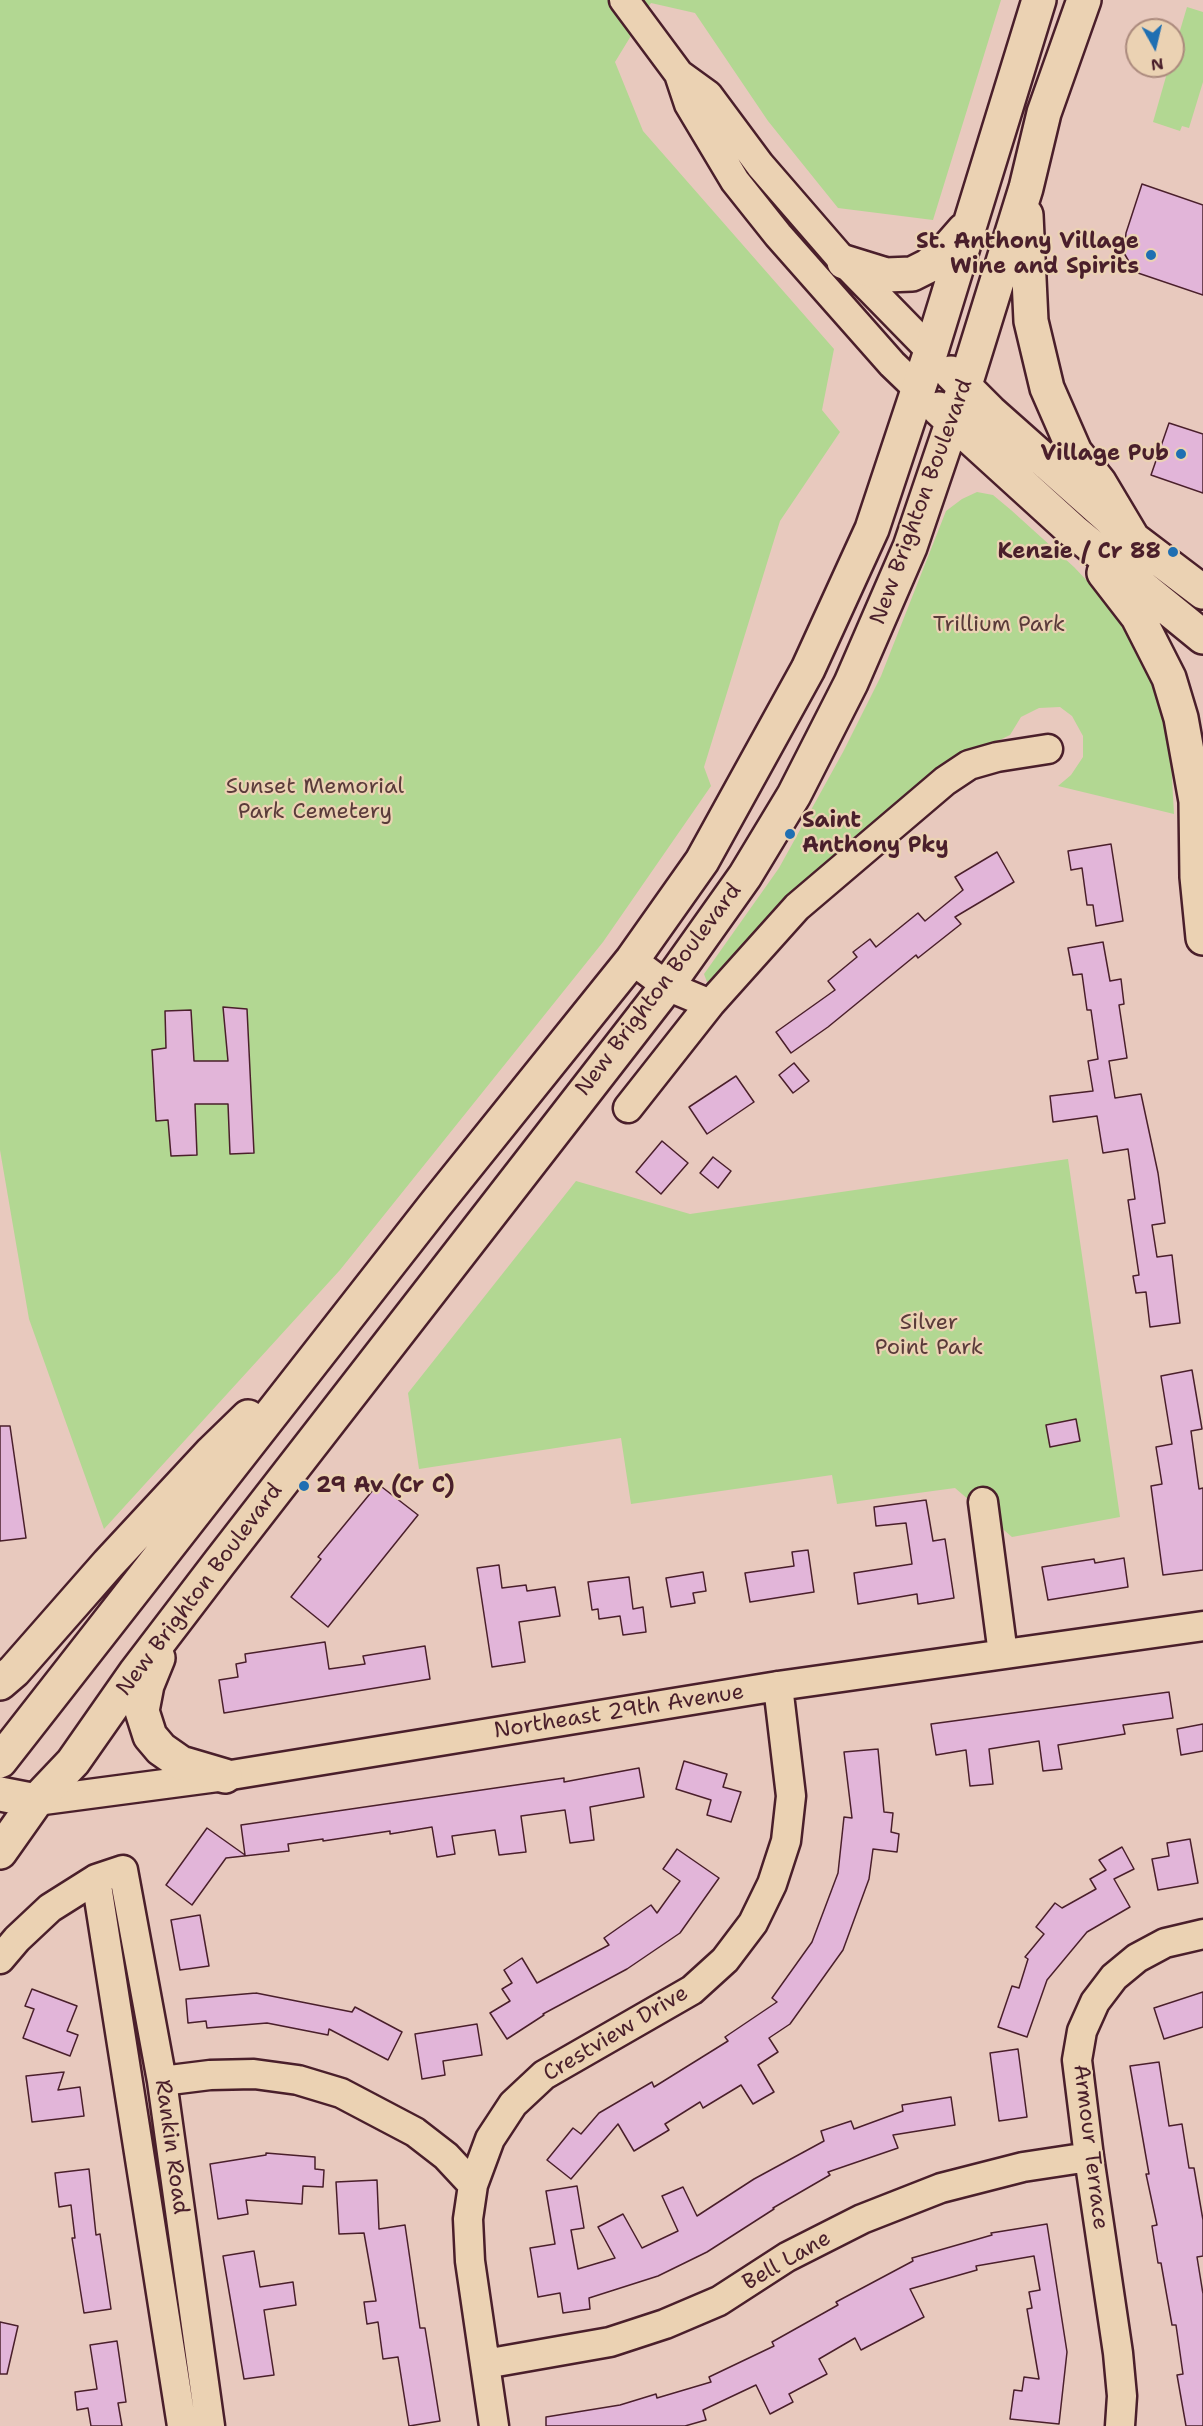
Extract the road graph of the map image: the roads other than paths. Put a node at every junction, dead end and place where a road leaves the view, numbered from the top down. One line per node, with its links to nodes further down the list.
1 (624, 0): 4 (street)
2 (1039, 0): 6 (main road, New Brighton Boulevard)
3 (1083, 0): 5 (main road, New Brighton Boulevard)
4 (679, 74): 7 (street); 10 (street)
5 (1026, 188): 9 (main road, New Brighton Boulevard); 13 (main road)
6 (970, 225): 7 (main road); 8 (main road, New Brighton Boulevard)
7 (844, 262): 8 (street)
8 (931, 351): 9 (main road); 10 (main road, New Brighton Boulevard)
9 (964, 388): 11 (main road, New Brighton Boulevard); 13 (main road)
10 (918, 389): 11 (main road); 20 (main road, New Brighton Boulevard)
11 (952, 422): 12 (main road); 21 (main road, New Brighton Boulevard)
12 (1073, 531): 15 (main road); 18 (main road)
13 (1133, 539): 14 (main road)
14 (1203, 592)
15 (1203, 637)
16 (1203, 734): 18 (main road)
17 (1048, 749): 22 (street)
18 (1196, 801): 19 (main road)
19 (1203, 938)
20 (632, 960): 21 (street); 24 (main road, New Brighton Boulevard)
21 (667, 986): 22 (street); 26 (main road, New Brighton Boulevard)
22 (710, 1004): 23 (street)
23 (628, 1108)
24 (333, 1334): 29 (main road); 31 (main road, New Brighton Boulevard)
25 (983, 1502): 28 (street)
26 (172, 1625): 32 (main road); 34 (main road, New Brighton Boulevard)
27 (1203, 1626): 28 (street, Northeast 29th Avenue)
28 (1004, 1654): 30 (street, Northeast 29th Avenue)
29 (0, 1683)
30 (778, 1686): 32 (street, Northeast 29th Avenue); 42 (street, Crestview Drive)
31 (0, 1761)
32 (225, 1776): 34 (street, Northeast 29th Avenue)
33 (0, 1794): 34 (main road)
34 (36, 1801): 35 (main road); 36 (main road, New Brighton Boulevard)
35 (0, 1808)
36 (0, 1852)
37 (96, 1878): 39 (street); 40 (street, Rankin Road); 44 (street, Rankin Road)
38 (1203, 1934): 41 (street, Armour Terrace)
39 (0, 1959)
40 (162, 2081): 42 (street); 45 (street, Rankin Road)
41 (1089, 2157): 43 (street, Bell Lane); 47 (street, Armour Terrace)
42 (472, 2185): 43 (street, Crestview Drive)
43 (484, 2364): 46 (street, Crestview Drive)
44 (182, 2426)
45 (210, 2426)
46 (495, 2426)
47 (1120, 2426)

